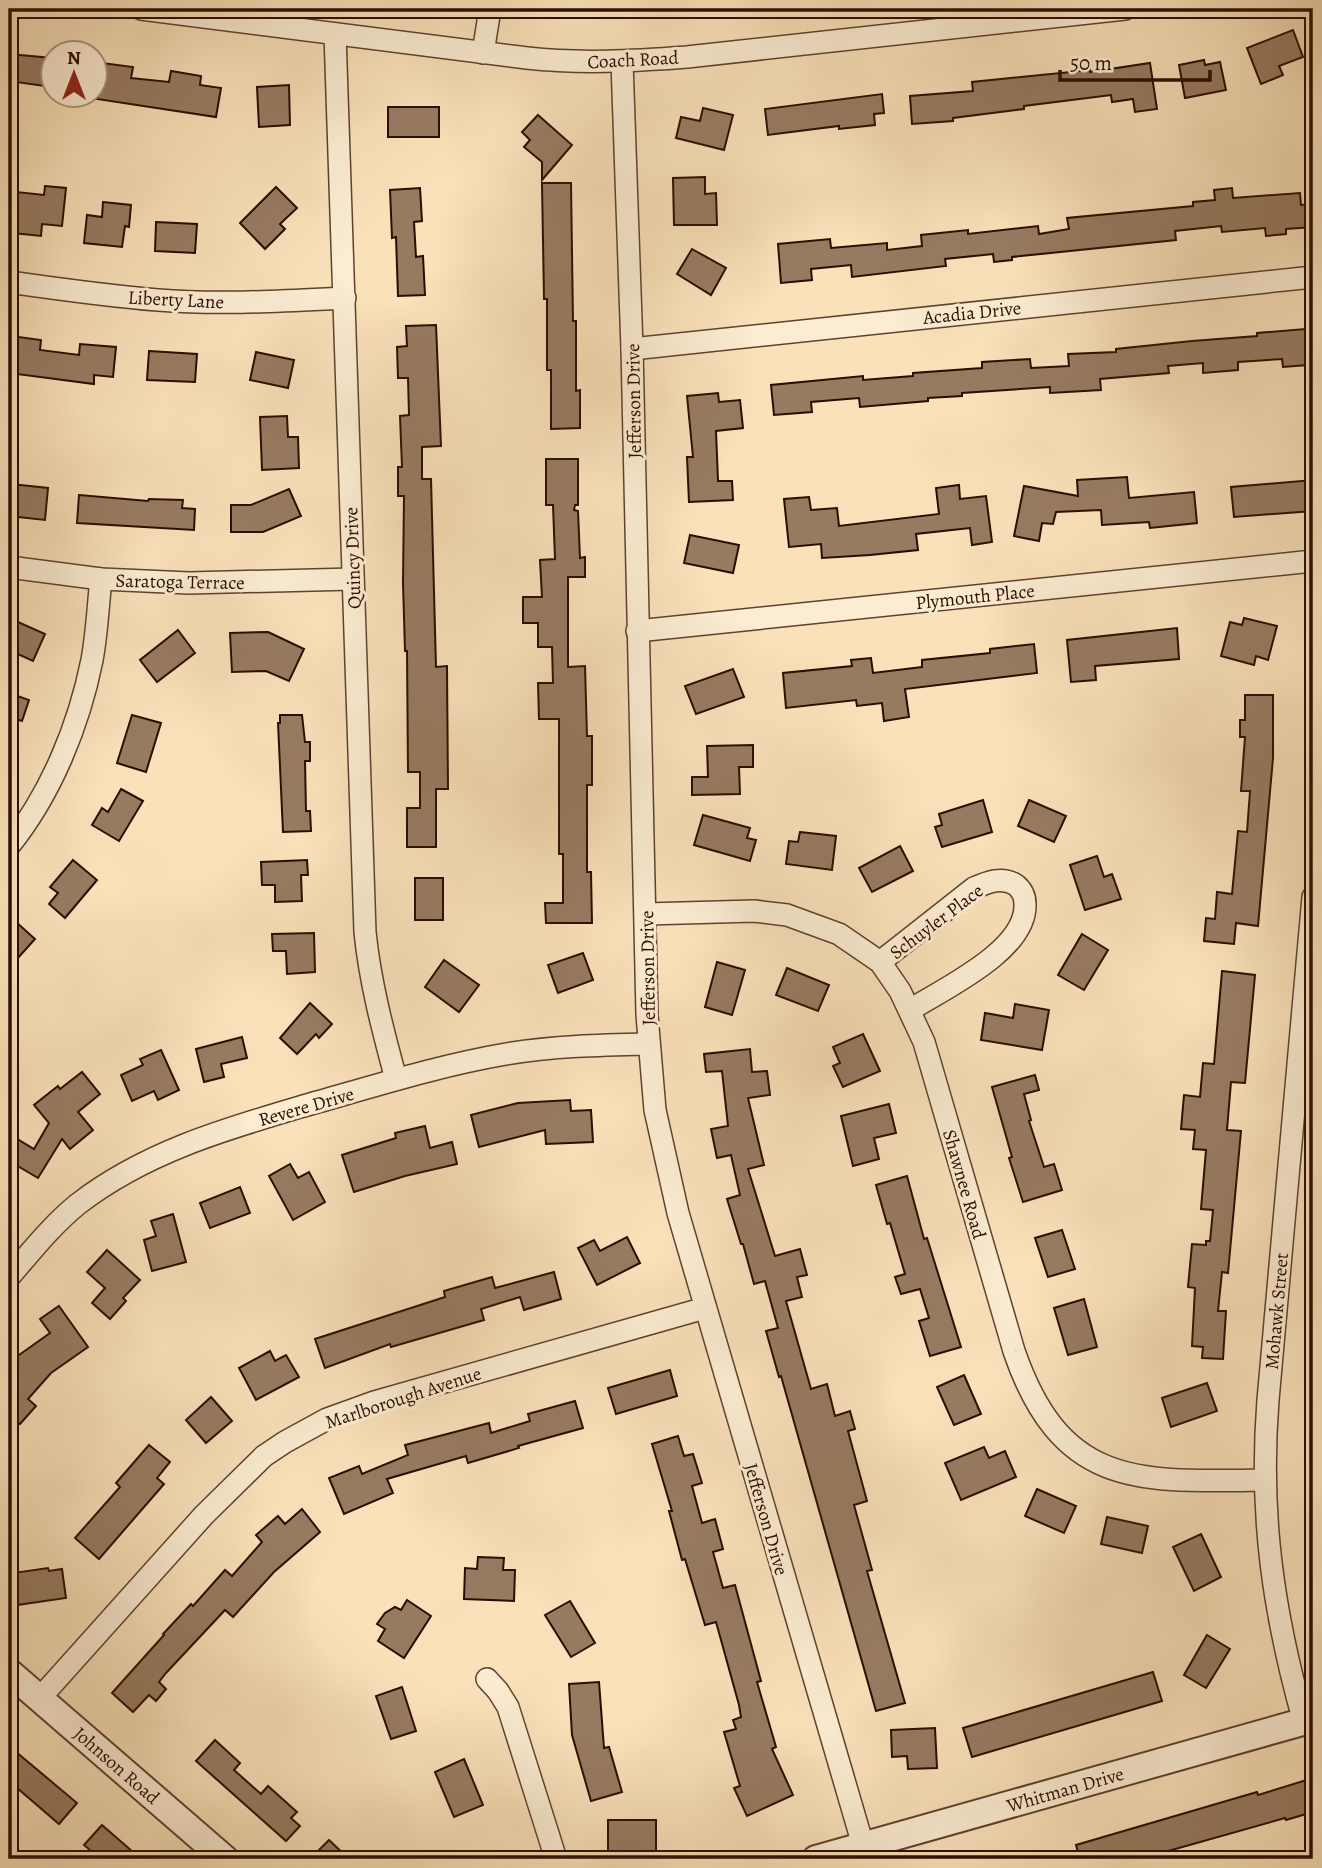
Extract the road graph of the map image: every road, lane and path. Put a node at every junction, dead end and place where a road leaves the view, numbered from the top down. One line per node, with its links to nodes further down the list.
1 (141, 9): 4 (street, Coach Road)
2 (490, 9): 6 (street)
3 (1125, 9): 7 (street, Coach Road)
4 (199, 13): 5 (street, Coach Road)
5 (335, 34): 6 (street, Coach Road); 10 (street, Quincy Drive)
6 (483, 53): 7 (street, Coach Road)
7 (622, 62): 11 (street, Jefferson Drive)
8 (1313, 277): 11 (street, Acadia Drive)
9 (9, 282): 10 (street, Liberty Lane)
10 (345, 298): 15 (street, Quincy Drive)
11 (632, 349): 16 (street, Jefferson Drive)
12 (1313, 561): 16 (street, Plymouth Place)
13 (9, 567): 14 (street, Saratoga Terrace)
14 (101, 579): 15 (street, Saratoga Terrace); 17 (street)
15 (353, 579): 23 (street, Quincy Drive)
16 (637, 631): 19 (street, Jefferson Drive)
17 (9, 846)
18 (1313, 897): 26 (street, Mohawk Street)
19 (646, 914): 20 (street, Shawnee Road); 22 (street, Jefferson Drive)
20 (880, 962): 21 (street, Shawnee Road); 21 (street, Schuyler Place)
21 (910, 1010): 26 (street, Shawnee Road)
22 (649, 1044): 23 (street, Revere Drive); 25 (street, Jefferson Drive)
23 (396, 1079): 24 (street, Revere Drive)
24 (9, 1277)
25 (705, 1308): 29 (street, Marlborough Avenue); 31 (street, Jefferson Drive)
26 (1264, 1480): 30 (street, Mohawk Street)
27 (9, 1672): 29 (street, Johnson Road)
28 (487, 1679): 33 (street)
29 (40, 1698): 32 (street, Johnson Road)
30 (1309, 1721): 31 (street, Whitman Drive)
31 (863, 1845): 34 (street, Whitman Drive)
32 (225, 1859)
33 (556, 1859)
34 (816, 1859)

